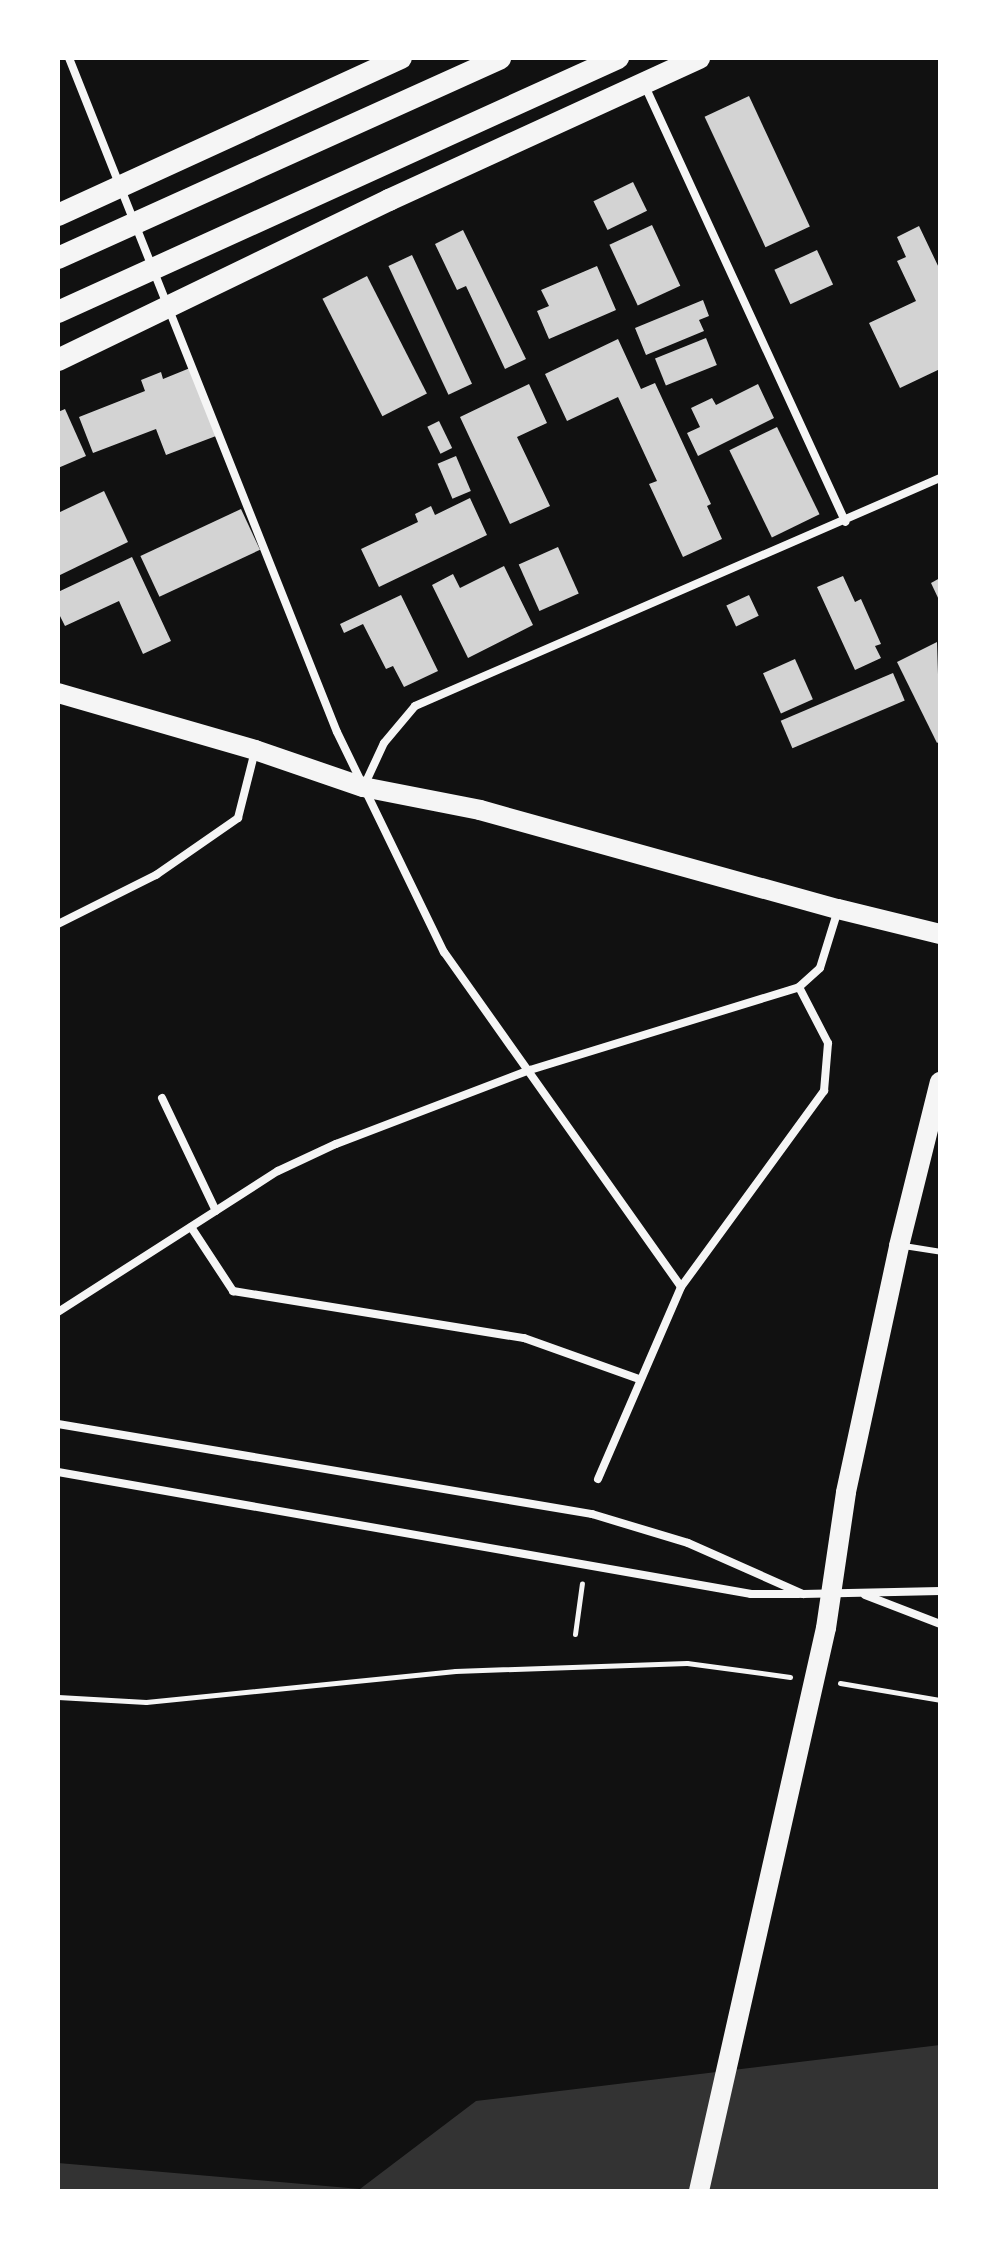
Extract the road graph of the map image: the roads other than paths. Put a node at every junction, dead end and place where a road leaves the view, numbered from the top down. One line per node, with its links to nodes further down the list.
1 (69, 58): 7 (street)
2 (401, 58): 7 (highway)
3 (500, 58): 9 (highway)
4 (618, 58): 11 (highway)
5 (699, 58): 6 (highway)
6 (643, 83): 10 (highway); 14 (street)
7 (122, 188): 8 (highway); 10 (street)
8 (58, 215)
9 (58, 258)
10 (170, 309): 12 (highway); 17 (street)
11 (58, 312)
12 (58, 360)
13 (940, 478): 14 (street)
14 (845, 522): 17 (street)
15 (58, 693): 16 (main road)
16 (255, 750): 17 (main road); 19 (street)
17 (363, 787): 18 (main road); 22 (street)
18 (838, 909): 20 (main road); 21 (street)
19 (58, 924)
20 (940, 934)
21 (799, 987): 22 (street); 29 (street)
22 (530, 1070): 25 (street); 29 (street)
23 (940, 1082): 27 (main road)
24 (162, 1098): 25 (street)
25 (216, 1211): 26 (street)
26 (191, 1227): 30 (street); 31 (street)
27 (899, 1246): 28 (lane); 38 (main road)
28 (940, 1252)
29 (681, 1287): 31 (street)
30 (58, 1312)
31 (639, 1379): 34 (street)
32 (58, 1424): 37 (street)
33 (58, 1472): 37 (street)
34 (598, 1479)
35 (940, 1591): 36 (street)
36 (861, 1593): 38 (street); 39 (street)
37 (803, 1594): 38 (street)
38 (833, 1594): 40 (main road)
39 (940, 1624)
40 (699, 2191)

